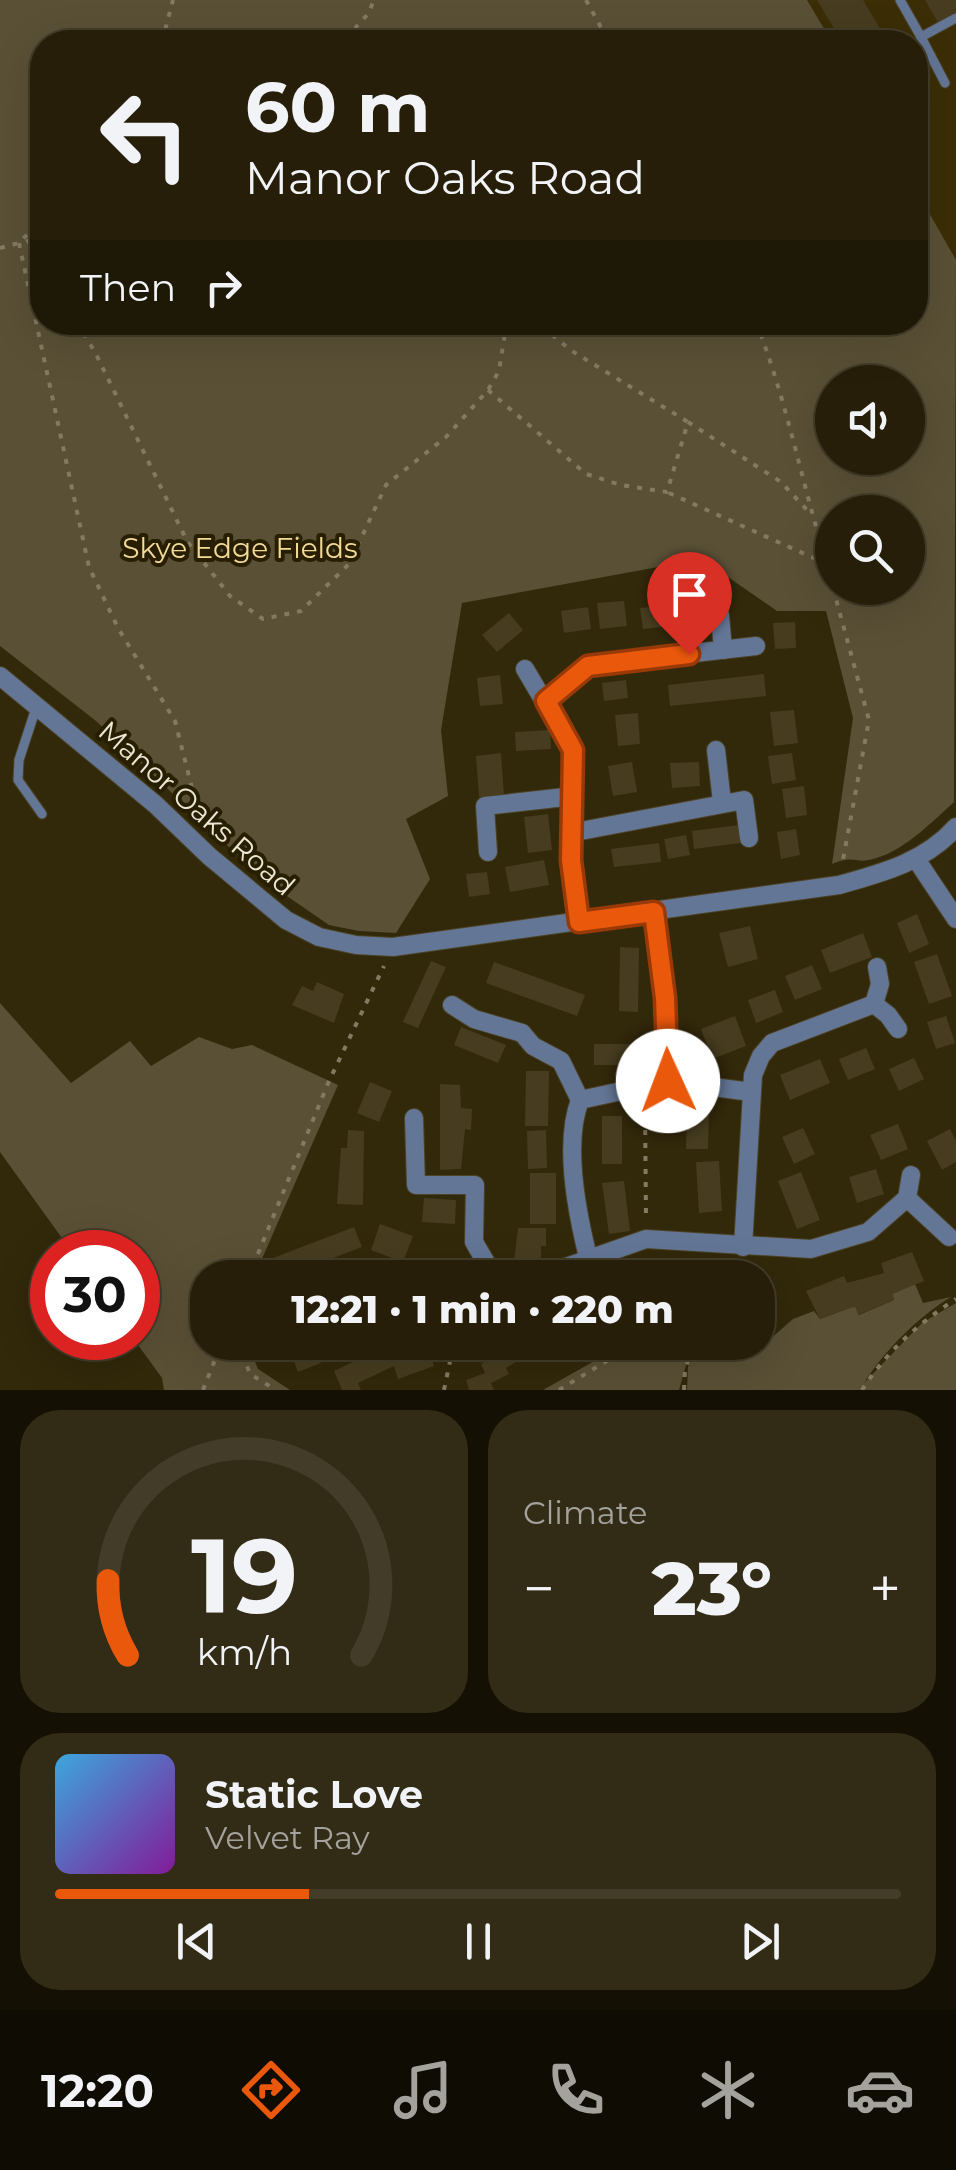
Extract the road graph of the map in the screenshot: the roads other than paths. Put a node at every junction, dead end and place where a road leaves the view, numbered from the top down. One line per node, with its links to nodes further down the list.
1 (900, 0): 3 (lane)
2 (956, 18): 4 (lane)
3 (916, 30)
4 (928, 33)
5 (928, 52): 6 (lane)
6 (945, 83)
7 (720, 615): 9 (street)
8 (756, 646): 9 (street)
9 (723, 650): 12 (street)
10 (525, 670): 12 (street)
11 (0, 676): 13 (street, Manor Oaks Road)
12 (546, 701): 15 (street)
13 (37, 704): 17 (lane); 25 (street, Manor Oaks Road)
14 (716, 750): 16 (street)
15 (574, 796): 19 (street); 21 (street)
16 (722, 802): 19 (street); 20 (street)
17 (42, 814)
18 (956, 827): 22 (street, Manor Oaks Road)
19 (570, 832): 25 (street)
20 (749, 838)
21 (488, 852)
22 (916, 859): 23 (street, Manor Oaks Road); 24 (street)
23 (654, 912): 25 (street, Manor Oaks Road); 30 (street)
24 (956, 919)
25 (579, 922)
26 (877, 967): 28 (street)
27 (452, 1004): 32 (street)
28 (874, 1004): 29 (street); 31 (street)
29 (898, 1029)
30 (668, 1081): 31 (street); 32 (street)
31 (751, 1092): 37 (street)
32 (580, 1100): 38 (street)
33 (414, 1118): 39 (street)
34 (911, 1174): 35 (street)
35 (907, 1198): 36 (street); 37 (street)
36 (950, 1236)
37 (743, 1247): 38 (street)
38 (588, 1257): 40 (street)
39 (484, 1260)
40 (580, 1260)

